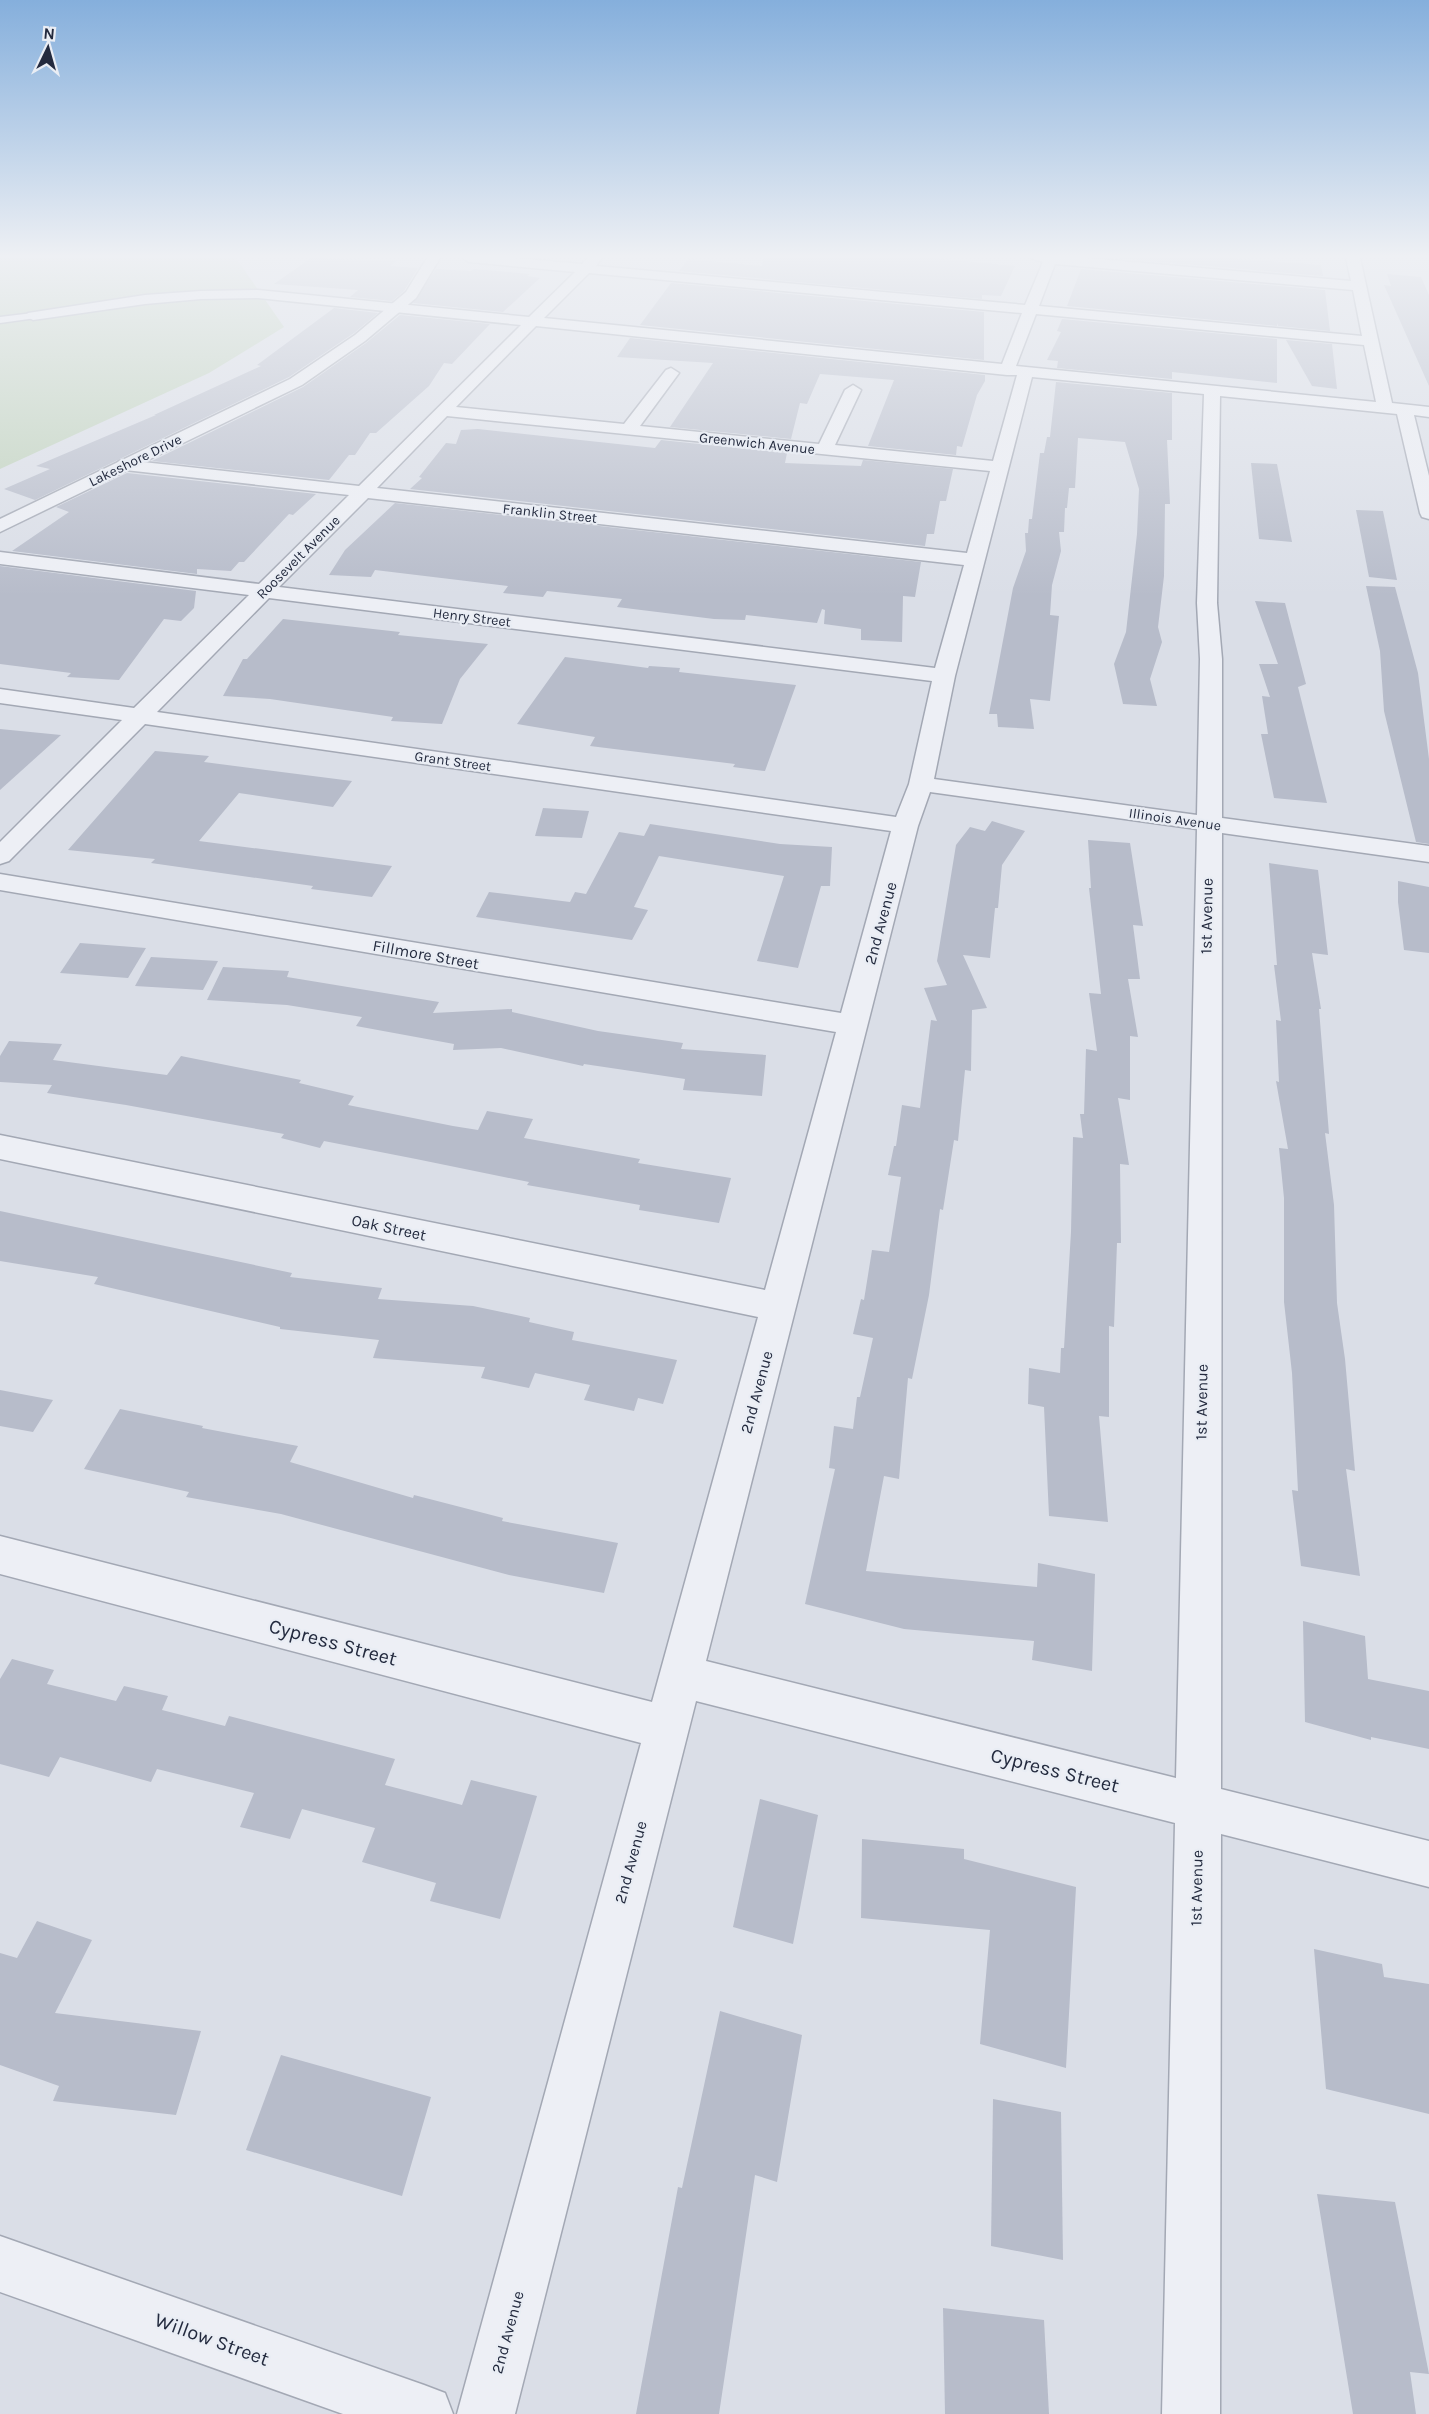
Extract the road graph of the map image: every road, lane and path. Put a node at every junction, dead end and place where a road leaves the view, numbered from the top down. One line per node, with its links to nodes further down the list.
1 (1016, 370): 16 (street, 2nd Avenue)
2 (313, 371): 15 (street, Lakeshore Drive)
3 (483, 371): 11 (street, Roosevelt Avenue)
4 (1022, 371): 8 (street)
5 (1377, 371): 9 (street)
6 (671, 373): 13 (street)
7 (853, 390): 14 (street)
8 (1212, 390): 9 (street); 27 (street, 1st Avenue)
9 (1385, 407): 10 (street)
10 (1404, 409): 12 (street); 18 (street)
11 (443, 411): 13 (street, Greenwich Avenue); 17 (street, Roosevelt Avenue)
12 (1429, 412)
13 (628, 430): 14 (street, Greenwich Avenue)
14 (825, 449): 16 (street, Greenwich Avenue)
15 (125, 465): 17 (street, Franklin Street); 19 (street, Lakeshore Drive)
16 (999, 467): 21 (street, 2nd Avenue)
17 (363, 492): 21 (street, Franklin Street); 22 (street, Roosevelt Avenue)
18 (1429, 513)
19 (0, 526)
20 (0, 558): 22 (street, Henry Street)
21 (975, 560): 23 (street, 2nd Avenue)
22 (264, 591): 23 (street, Henry Street); 25 (street, Roosevelt Avenue)
23 (944, 676): 26 (street, 2nd Avenue)
24 (0, 696): 25 (street, Grant Street)
25 (139, 716): 28 (street, Grant Street); 30 (street, Roosevelt Avenue)
26 (921, 784): 27 (street, Illinois Avenue); 28 (street, 2nd Avenue)
27 (1207, 823): 29 (street, Illinois Avenue); 38 (street, 1st Avenue)
28 (905, 826): 32 (street, 2nd Avenue)
29 (1429, 854)
30 (0, 856)
31 (0, 882): 32 (street, Fillmore Street)
32 (852, 1025): 34 (street, 2nd Avenue)
33 (0, 1148): 34 (street, Oak Street)
34 (778, 1307): 36 (street, 2nd Avenue)
35 (0, 1555): 37 (street, Cypress Street)
36 (681, 1676): 37 (street, 2nd Avenue); 38 (street, Cypress Street)
37 (666, 1728): 42 (street, 2nd Avenue)
38 (1197, 1805): 39 (street, Cypress Street); 43 (street, 1st Avenue)
39 (1429, 1864)
40 (0, 2264): 41 (street, Willow Street)
41 (424, 2414)
42 (486, 2414)
43 (1191, 2414)

